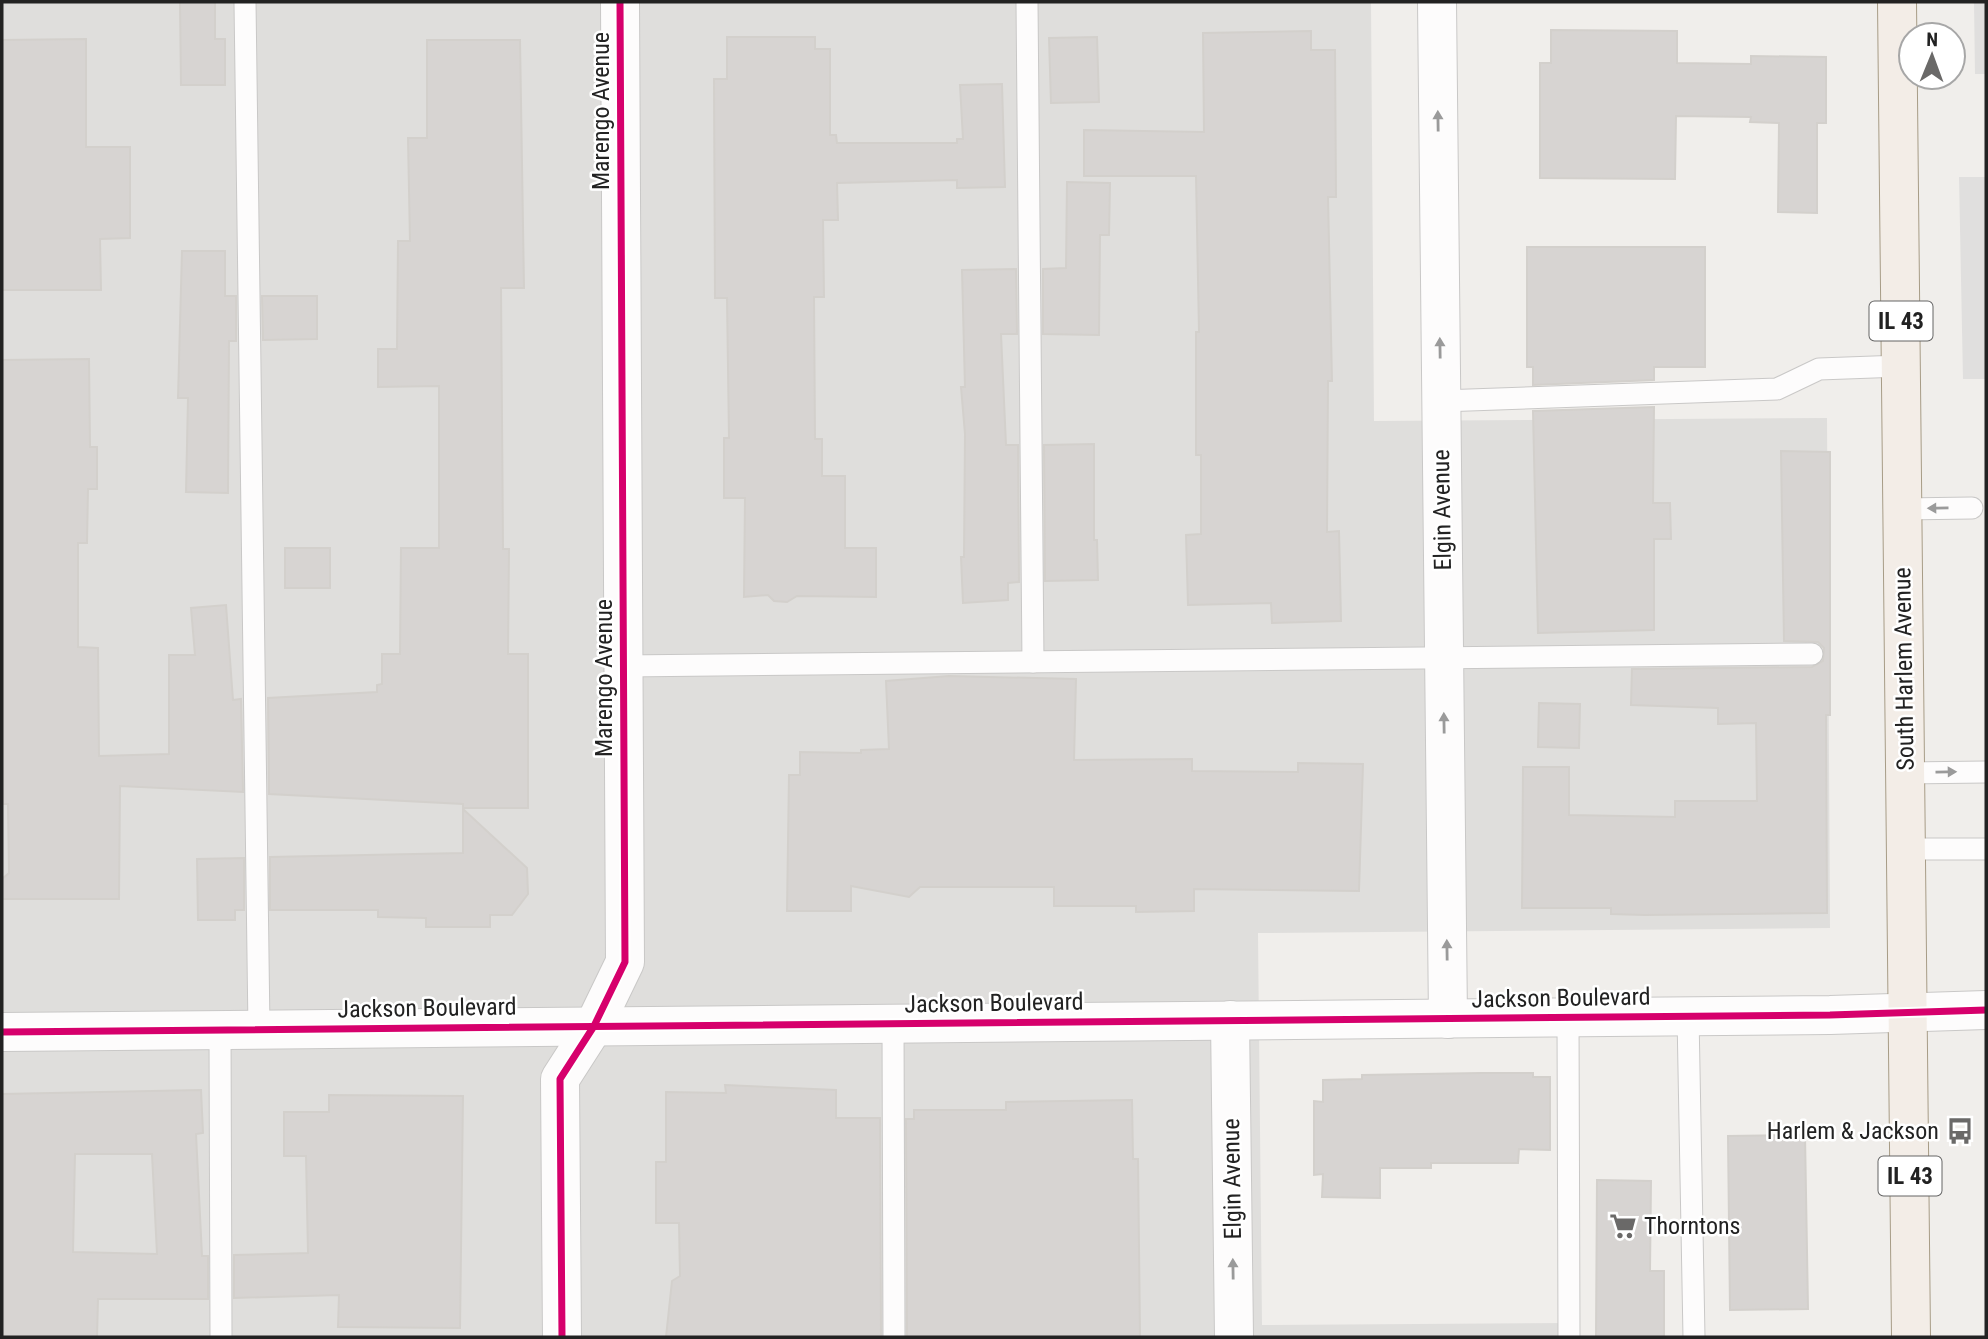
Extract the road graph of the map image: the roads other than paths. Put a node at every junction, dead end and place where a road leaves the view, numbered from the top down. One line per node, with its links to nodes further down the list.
1 (245, 2): 28 (lane)
2 (620, 2): 13 (street, Marengo Avenue)
3 (1027, 2): 12 (lane)
4 (1437, 2): 7 (street, Elgin Avenue, one-way to 4)
5 (1897, 2): 6 (main road, South Harlem Avenue / IL 43)
6 (1901, 366): 7 (lane); 9 (main road, South Harlem Avenue / IL 43)
7 (1441, 401): 11 (street, Elgin Avenue)
8 (1972, 508): 9 (lane, one-way to 9)
9 (1903, 509): 15 (main road, South Harlem Avenue / IL 43)
10 (1812, 654): 11 (lane)
11 (1444, 658): 12 (lane); 24 (street, Elgin Avenue, one-way to 11)
12 (1033, 662): 13 (lane)
13 (623, 666): 27 (street, Marengo Avenue)
14 (1986, 772): 15 (lane, one-way to 14)
15 (1905, 773): 17 (main road, South Harlem Avenue / IL 43)
16 (1986, 838): 18 (lane)
17 (1906, 849): 18 (lane); 21 (main road, South Harlem Avenue / IL 43)
18 (1977, 849): 19 (lane)
19 (1986, 860)
20 (1986, 1010): 21 (street, Jackson Boulevard)
21 (1908, 1014): 22 (street, Jackson Boulevard); 37 (main road, South Harlem Avenue / IL 43)
22 (1688, 1016): 23 (street, Jackson Boulevard); 36 (lane)
23 (1568, 1017): 24 (street, Jackson Boulevard); 35 (lane)
24 (1448, 1018): 25 (street, Jackson Boulevard)
25 (1230, 1020): 26 (street, Jackson Boulevard); 34 (street, Elgin Avenue, one-way to 25)
26 (893, 1023): 27 (street, Jackson Boulevard); 33 (lane)
27 (594, 1026): 28 (street, Jackson Boulevard); 32 (street, Marengo Avenue)
28 (259, 1029): 29 (street, Jackson Boulevard)
29 (220, 1030): 30 (street, Jackson Boulevard); 31 (lane)
30 (2, 1032)
31 (222, 1337)
32 (562, 1337)
33 (894, 1337)
34 (1234, 1337)
35 (1569, 1337)
36 (1694, 1337)
37 (1911, 1337)

